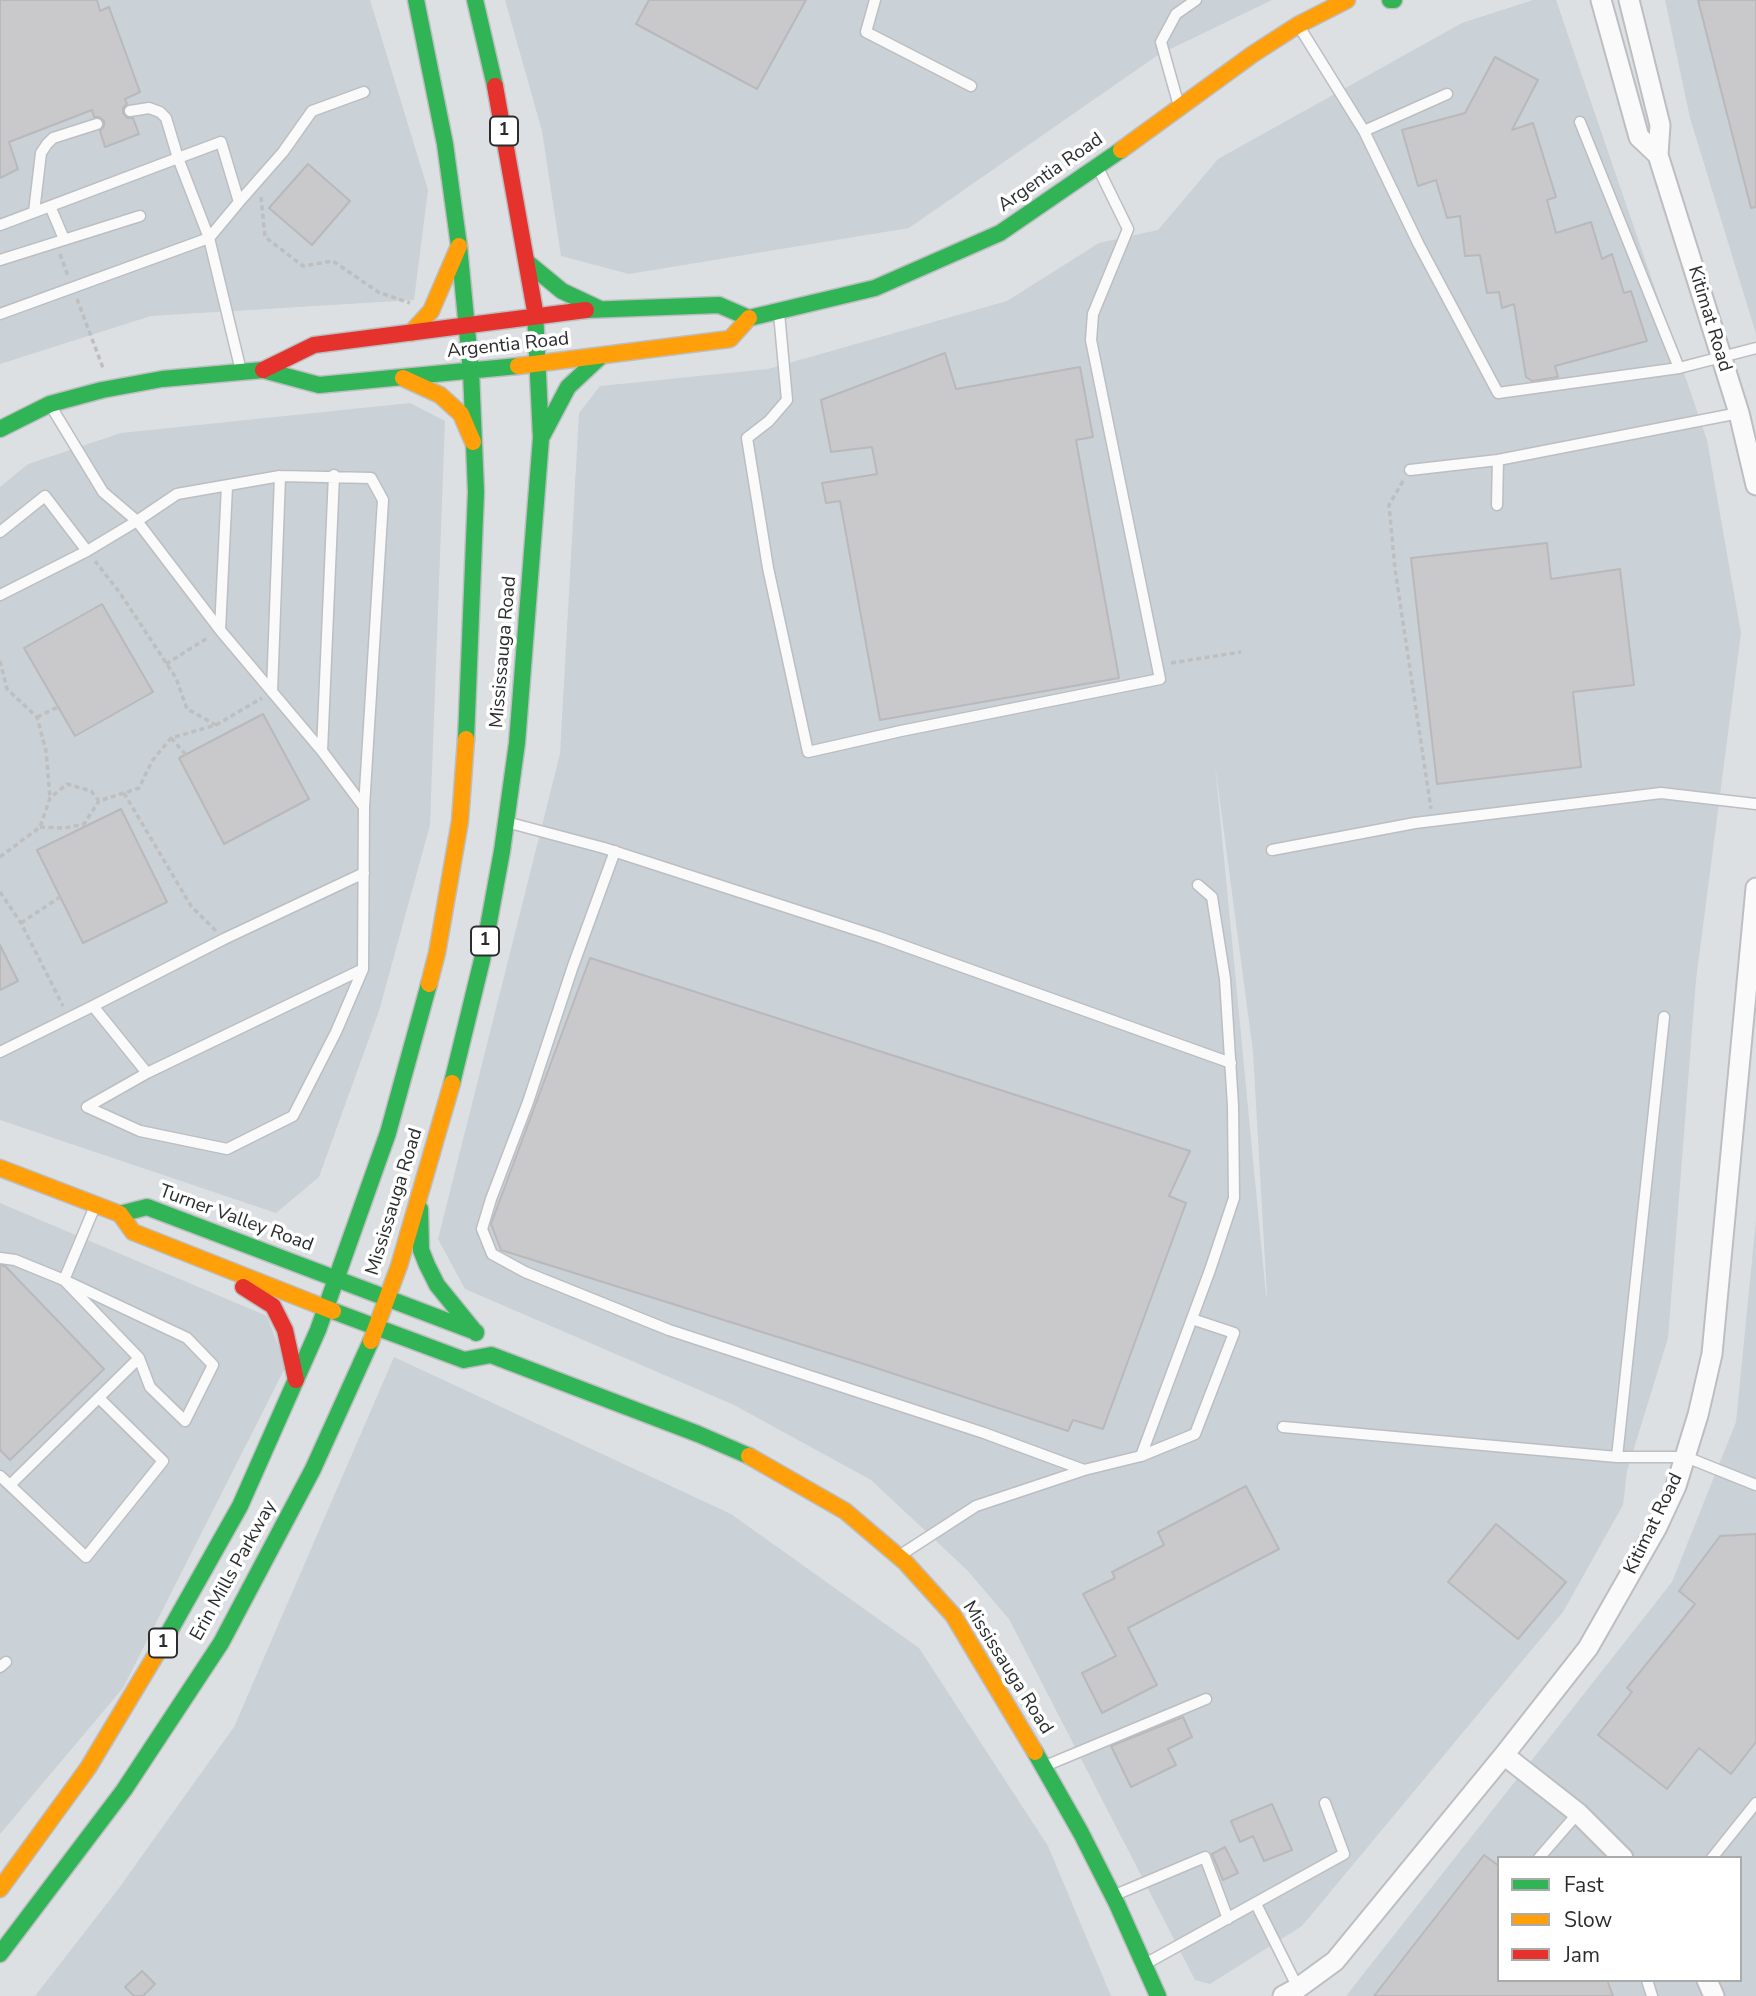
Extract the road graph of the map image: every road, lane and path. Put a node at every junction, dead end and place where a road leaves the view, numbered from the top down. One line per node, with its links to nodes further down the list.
1 (416, 0): 28 (main road, Mississauga Road / 1)
2 (475, 0): 30 (main road, Mississauga Road / 1)
3 (875, 0): 9 (lane)
4 (1196, 0): 12 (lane)
5 (1347, 0): 8 (main road, Argentia Road)
6 (1601, 0): 17 (street, Kitimat Road)
7 (1629, 0): 17 (street, Kitimat Road)
8 (1298, 25): 12 (main road, Argentia Road); 16 (lane)
9 (971, 86)
10 (364, 92): 20 (lane)
11 (1447, 94): 16 (lane)
12 (1179, 107): 19 (main road, Argentia Road)
13 (130, 111): 18 (lane)
14 (1580, 122): 44 (lane)
15 (97, 124): 23 (lane)
16 (1364, 131): 44 (lane)
17 (1658, 155): 41 (street, Kitimat Road)
18 (178, 158): 21 (lane); 22 (lane); 26 (lane)
19 (1097, 166): 34 (main road, Argentia Road); 70 (lane)
20 (259, 181): 21 (lane); 33 (path)
21 (239, 202): 26 (lane)
22 (50, 206): 23 (lane); 27 (lane)
23 (34, 212): 25 (lane)
24 (140, 216): 27 (lane)
25 (0, 225)
26 (209, 238): 31 (lane); 47 (lane)
27 (60, 240): 29 (lane); 31 (path)
28 (459, 246): 33 (main road); 38 (main road, Mississauga Road / 1)
29 (0, 261)
30 (528, 263): 32 (main road); 36 (main road, Mississauga Road / 1)
31 (73, 288): 35 (lane); 49 (path)
32 (601, 309): 36 (main road, Argentia Road); 37 (main road, Argentia Road)
33 (431, 311): 39 (main road)
34 (779, 313): 37 (main road, Argentia Road); 70 (lane)
35 (0, 314)
36 (536, 315): 38 (main road, Argentia Road); 43 (main road, Mississauga Road / 1)
37 (749, 318): 42 (main road, Argentia Road)
38 (466, 324): 39 (main road, Argentia Road); 46 (main road, Mississauga Road / 1)
39 (411, 333): 45 (main road, Argentia Road)
40 (1756, 348): 41 (lane)
41 (1720, 356): 44 (lane); 51 (street, Kitimat Road)
42 (599, 358): 43 (main road, Argentia Road); 53 (main road)
43 (539, 365): 46 (main road, Argentia Road); 53 (main road, Mississauga Road / 1)
44 (1679, 368)
45 (263, 370): 47 (main road, Argentia Road); 48 (main road, Argentia Road)
46 (471, 371): 48 (main road, Argentia Road); 54 (main road, Mississauga Road / 1)
47 (241, 372): 49 (main road, Argentia Road)
48 (401, 377): 54 (main road)
49 (110, 388): 50 (main road, Argentia Road)
50 (50, 404): 52 (main road, Argentia Road); 62 (lane)
51 (1739, 413): 55 (lane); 59 (street, Kitimat Road)
52 (0, 429)
53 (541, 438): 83 (main road, Mississauga Road / 1)
54 (474, 443): 110 (main road, Mississauga Road / 1)
55 (1498, 460): 56 (lane); 61 (lane)
56 (1409, 470): 84 (path)
57 (334, 475): 58 (lane); 76 (lane); 82 (lane)
58 (280, 476): 60 (lane); 71 (lane)
59 (1756, 485)
60 (227, 486): 62 (lane); 66 (lane)
61 (1497, 505)
62 (137, 521): 64 (lane); 66 (lane)
63 (0, 532): 64 (lane)
64 (87, 551): 65 (lane); 69 (path)
65 (0, 595)
66 (220, 630): 69 (path); 71 (lane)
67 (1241, 652): 70 (path)
68 (0, 664): 73 (path)
69 (166, 664): 74 (path)
70 (1159, 665)
71 (272, 692): 74 (path); 76 (lane)
72 (58, 708): 73 (path)
73 (37, 717): 79 (path)
74 (216, 725): 75 (path)
75 (171, 738): 77 (path); 78 (path)
76 (322, 751): 82 (lane)
77 (186, 755)
78 (124, 793): 80 (path); 95 (path)
79 (50, 798): 80 (path); 85 (path)
80 (99, 802): 85 (path)
81 (1756, 804): 84 (lane)
82 (364, 807): 89 (lane)
83 (506, 822): 87 (lane); 105 (main road, Mississauga Road / 1)
84 (1433, 822): 86 (lane)
85 (40, 827): 88 (path)
86 (1272, 850)
87 (615, 851): 102 (lane); 125 (lane)
88 (0, 858)
89 (364, 873): 95 (lane); 96 (lane)
90 (1198, 885): 102 (lane)
91 (1756, 888): 100 (street, Kitimat Road)
92 (0, 892): 94 (path)
93 (60, 897): 94 (path)
94 (21, 923): 99 (path)
95 (224, 939): 97 (lane)
96 (363, 969): 103 (lane); 103 (lane)
97 (93, 1006): 99 (lane); 103 (lane)
98 (1664, 1017): 123 (lane)
99 (69, 1019): 101 (lane)
100 (1749, 1033): 124 (street, Kitimat Road)
101 (0, 1052)
102 (1231, 1063): 114 (lane)
103 (146, 1073)
104 (0, 1168): 106 (main road)
105 (420, 1199): 112 (main road, Mississauga Road / 1); 116 (main road)
106 (96, 1204): 107 (main road); 111 (lane)
107 (120, 1214): 109 (main road); 110 (main road, Turner Valley Road)
108 (0, 1258): 111 (lane)
109 (202, 1261): 113 (main road); 119 (main road)
110 (337, 1278): 112 (main road, Mississauga Road); 113 (main road, Mississauga Road / 1)
111 (64, 1280): 118 (lane); 118 (lane)
112 (387, 1298): 115 (main road, Mississauga Road / 1); 116 (main road, Mississauga Road)
113 (326, 1307): 115 (main road, Mississauga Road); 119 (main road, Erin Mills Parkway / 1)
114 (1192, 1319): 122 (lane); 122 (lane)
115 (376, 1328): 117 (main road, Mississauga Road); 143 (main road, Erin Mills Parkway / 1)
116 (475, 1332): 117 (main road)
117 (491, 1355): 129 (main road, Mississauga Road)
118 (139, 1358): 120 (lane)
119 (296, 1380): 139 (main road, Erin Mills Parkway / 1)
120 (100, 1399): 127 (lane); 127 (lane)
121 (1283, 1427): 123 (lane)
122 (1141, 1456): 125 (lane)
123 (1617, 1457): 124 (lane)
124 (1686, 1457): 128 (lane); 131 (street, Kitimat Road)
125 (1084, 1470): 129 (lane)
126 (0, 1476): 127 (lane)
127 (10, 1485)
128 (1756, 1485)
129 (898, 1556): 132 (main road, Mississauga Road)
130 (1206, 1699): 132 (lane)
131 (1504, 1755): 135 (street); 145 (street, Kitimat Road)
132 (1044, 1767): 140 (main road, Mississauga Road)
133 (1325, 1803): 141 (lane)
134 (1756, 1803): 138 (lane)
135 (1578, 1813): 136 (lane); 137 (street)
136 (1541, 1856)
137 (1621, 1856)
138 (1714, 1856)
139 (0, 1889)
140 (1113, 1895): 142 (lane); 144 (main road, Mississauga Road)
141 (1256, 1904): 142 (lane); 145 (lane)
142 (1228, 1919): 144 (lane)
143 (0, 1954)
144 (1145, 1964): 146 (main road, Mississauga Road)
145 (1290, 1992)
146 (1158, 1996)

